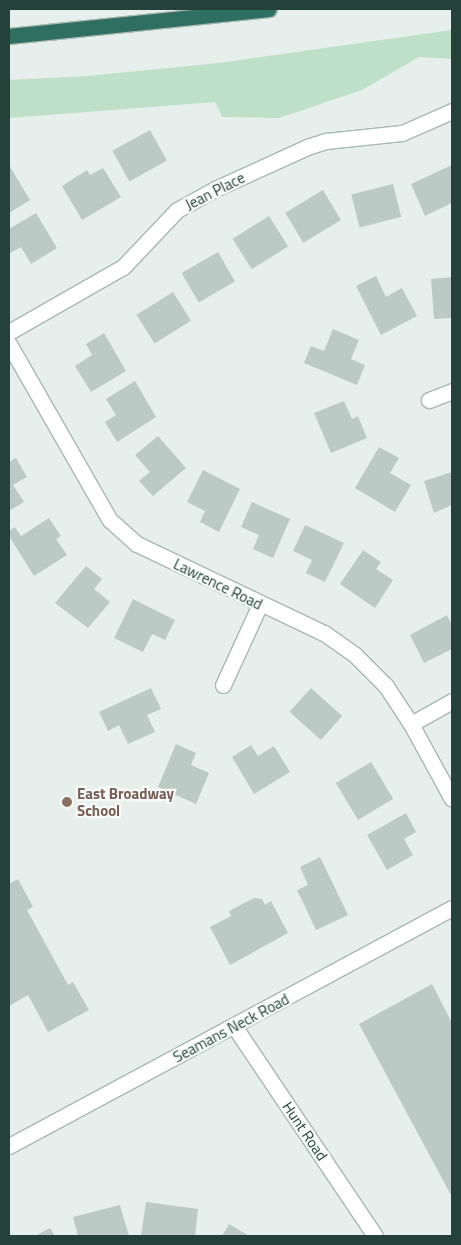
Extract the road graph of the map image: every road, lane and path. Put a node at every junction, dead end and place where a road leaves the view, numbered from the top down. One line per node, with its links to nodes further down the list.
1 (269, 9): 2 (highway)
2 (9, 36)
3 (452, 111): 4 (street, Jean Place)
4 (9, 332)
5 (9, 344): 8 (street, Lawrence Road)
6 (452, 391): 7 (street)
7 (429, 400)
8 (260, 604): 9 (street); 11 (street, Lawrence Road)
9 (223, 685)
10 (452, 702): 11 (street)
11 (411, 724): 12 (street, Lawrence Road)
12 (452, 799)
13 (452, 908): 14 (street, Seamans Neck Road)
14 (234, 1026): 15 (street, Seamans Neck Road); 16 (street, Hunt Road)
15 (9, 1146)
16 (376, 1236)

